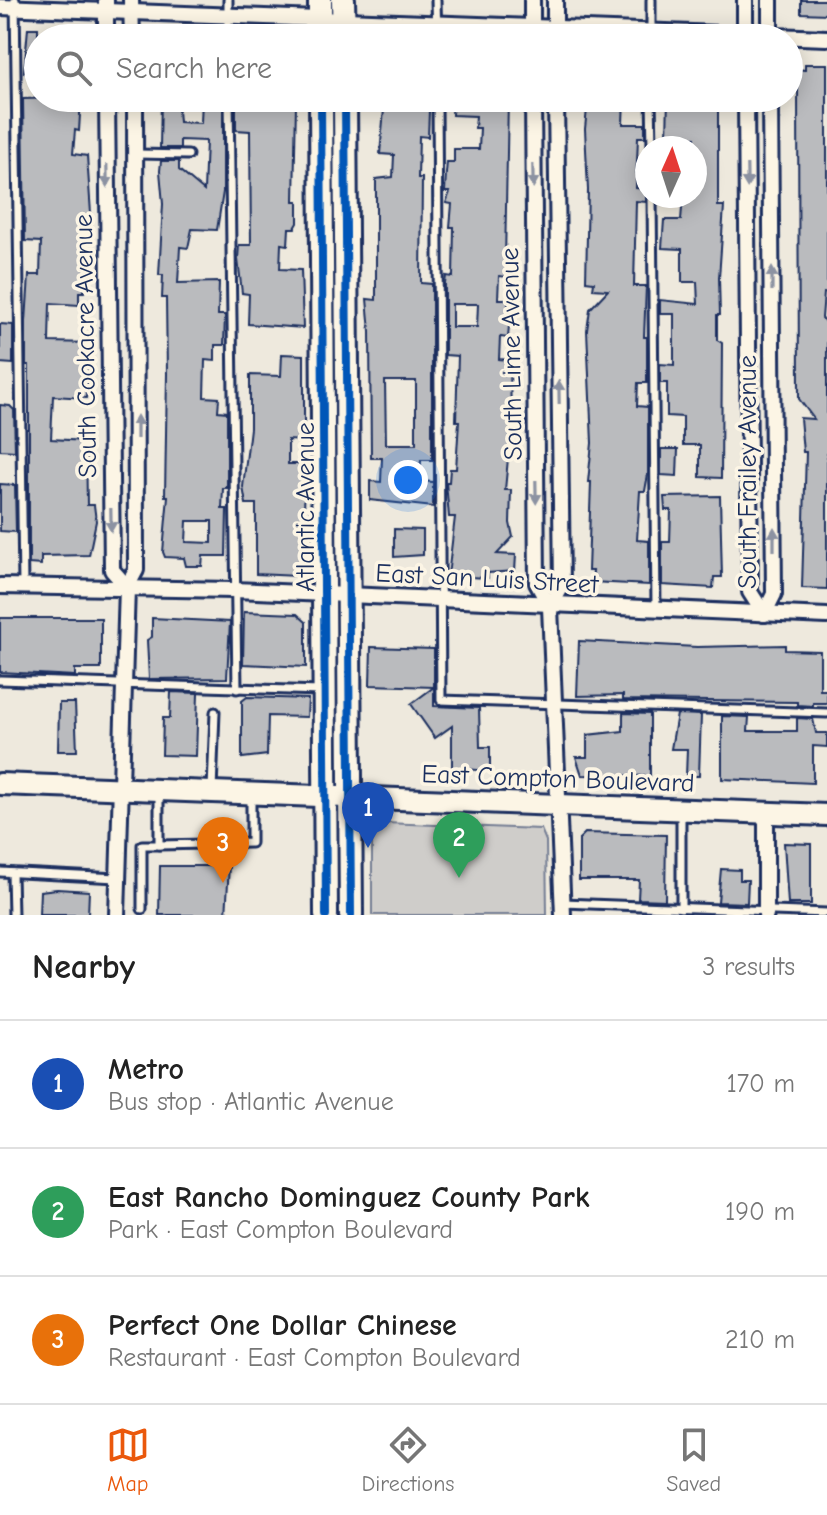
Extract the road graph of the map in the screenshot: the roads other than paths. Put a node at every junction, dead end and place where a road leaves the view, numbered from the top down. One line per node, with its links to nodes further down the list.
1 (436, 0): 14 (lane)
2 (532, 0): 15 (street)
3 (555, 0): 16 (street)
4 (651, 0): 17 (lane)
5 (745, 0): 18 (street)
6 (770, 0): 19 (street)
7 (106, 4): 8 (street); 9 (street)
8 (10, 5): 38 (lane)
9 (131, 5): 10 (street)
10 (228, 8): 11 (street)
11 (320, 19): 12 (street)
12 (343, 19): 13 (street)
13 (382, 24)
14 (437, 24)
15 (532, 24)
16 (555, 24)
17 (651, 24)
18 (745, 24)
19 (770, 24)
20 (803, 38): 21 (street)
21 (827, 38)
22 (107, 112): 39 (street, South Cookacre Avenue, one-way to 39)
23 (136, 112): 34 (street, South Cookacre Avenue)
24 (229, 112): 40 (lane)
25 (321, 112): 41 (main road, Atlantic Avenue)
26 (345, 112): 41 (main road, Atlantic Avenue)
27 (437, 112): 42 (lane)
28 (533, 112): 43 (street, South Lime Avenue, one-way to 43)
29 (556, 112): 43 (street, South Lime Avenue, one-way to 29)
30 (651, 112): 33 (lane)
31 (746, 112): 45 (street, South Frailey Avenue, one-way to 45)
32 (770, 112): 45 (street, South Frailey Avenue, one-way to 32)
33 (652, 136)
34 (137, 154): 35 (lane); 39 (street, South Cookacre Avenue, one-way to 34)
35 (188, 155)
36 (652, 208): 44 (lane)
37 (0, 586): 38 (street, East San Luis Street)
38 (23, 586): 39 (street, East San Luis Street)
39 (127, 587): 40 (street, East San Luis Street); 48 (street, South Cookacre Avenue)
40 (234, 590): 41 (street, East San Luis Street); 49 (lane)
41 (337, 594): 42 (street, East San Luis Street); 50 (main road, Atlantic Avenue); 60 (main road, Atlantic Avenue)
42 (439, 601): 43 (street, East San Luis Street); 51 (lane)
43 (550, 607): 44 (street, East San Luis Street); 51 (street, South Lime Avenue)
44 (656, 609): 45 (street, East San Luis Street)
45 (764, 614): 46 (street, East San Luis Street)
46 (827, 616)
47 (0, 680): 48 (lane)
48 (124, 685): 49 (lane); 55 (street, South Cookacre Avenue)
49 (237, 689): 50 (lane)
50 (326, 691): 59 (main road, Atlantic Avenue)
51 (554, 701): 53 (lane); 61 (street, South Lime Avenue)
52 (215, 712): 57 (lane)
53 (827, 713)
54 (0, 784): 55 (main road, East Compton Boulevard)
55 (121, 789): 56 (main road, East Compton Boulevard); 68 (street, South Cookacre Avenue)
56 (159, 790): 57 (main road, East Compton Boulevard); 65 (lane)
57 (212, 793): 58 (main road, East Compton Boulevard)
58 (251, 794): 59 (main road, East Compton Boulevard); 65 (lane)
59 (325, 795): 60 (main road, East Compton Boulevard); 77 (main road, Atlantic Avenue)
60 (348, 796): 61 (main road, East Compton Boulevard); 78 (main road, Atlantic Avenue)
61 (555, 803): 62 (main road, East Compton Boulevard); 71 (street, South Lime Avenue)
62 (681, 808): 63 (main road, East Compton Boulevard); 69 (lane)
63 (766, 812): 64 (main road, East Compton Boulevard); 73 (street)
64 (827, 815)
65 (159, 845): 70 (lane)
66 (0, 872): 67 (lane)
67 (12, 873): 68 (lane); 75 (lane)
68 (117, 878): 76 (street, South Cookacre Avenue)
69 (681, 908): 72 (lane); 73 (lane)
70 (142, 909)
71 (563, 909): 72 (lane)
72 (668, 911)
73 (766, 913): 74 (lane)
74 (827, 913)
75 (13, 915)
76 (117, 915)
77 (326, 915)
78 (351, 915)

